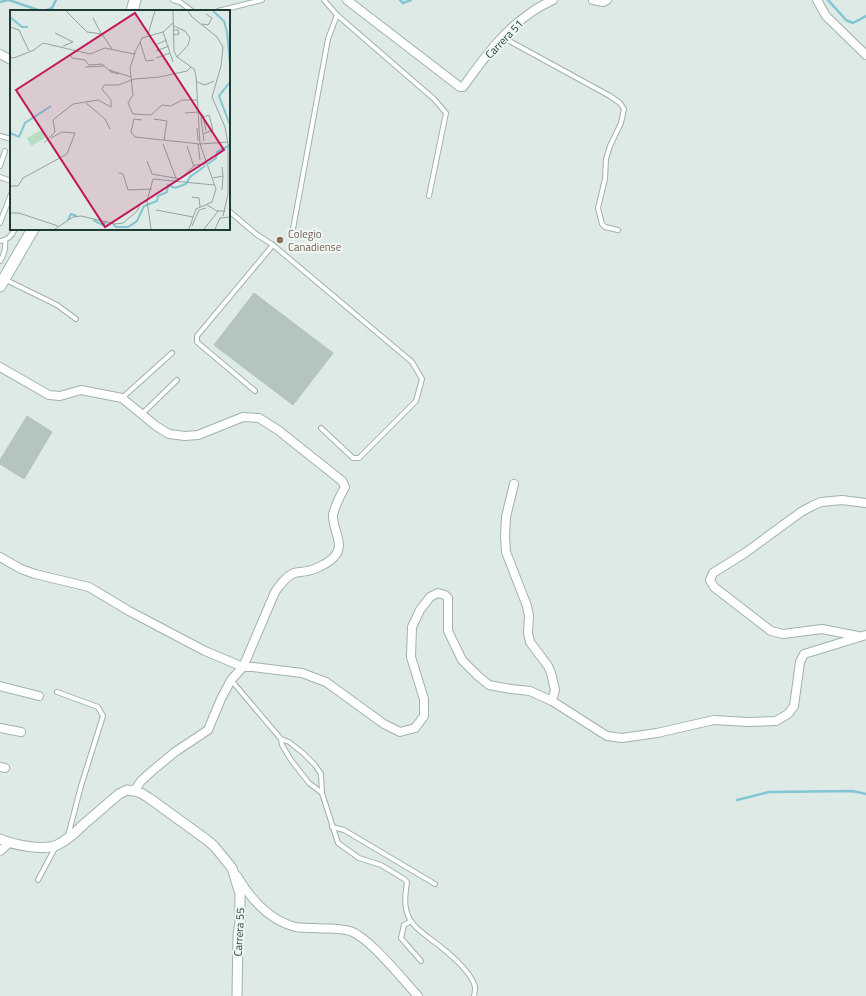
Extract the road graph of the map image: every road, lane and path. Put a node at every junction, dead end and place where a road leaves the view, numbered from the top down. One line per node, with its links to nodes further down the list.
1 (135, 0): 10 (main road)
2 (173, 0): 11 (lane)
3 (262, 0): 12 (lane)
4 (324, 0): 13 (lane)
5 (347, 0): 14 (street, Carrera 51)
6 (553, 0): 14 (street, Carrera 51)
7 (593, 0): 8 (street)
8 (607, 0)
9 (816, 0): 16 (street)
10 (132, 10)
11 (191, 10)
12 (222, 10)
13 (337, 15): 24 (lane); 28 (lane)
14 (502, 37): 31 (lane)
15 (0, 54): 17 (street)
16 (866, 54)
17 (10, 59)
18 (0, 136): 19 (lane)
19 (10, 139)
20 (5, 151): 21 (lane)
21 (0, 166)
22 (0, 177): 23 (lane)
23 (10, 181)
24 (429, 196)
25 (10, 197): 27 (lane)
26 (230, 212): 34 (lane)
27 (0, 223)
28 (293, 229)
29 (14, 230): 32 (lane)
30 (32, 230): 36 (main road)
31 (618, 230)
32 (6, 240): 33 (lane); 35 (lane)
33 (0, 241)
34 (273, 245): 41 (lane); 44 (lane)
35 (0, 261)
36 (2, 278): 37 (lane)
37 (76, 319)
38 (172, 353): 42 (lane)
39 (0, 367): 42 (street)
40 (177, 380): 43 (lane)
41 (255, 391)
42 (122, 398): 43 (street)
43 (142, 414): 49 (street)
44 (321, 428)
45 (514, 484): 54 (street)
46 (866, 503): 48 (street)
47 (0, 557): 49 (street)
48 (862, 636): 54 (street)
49 (243, 667): 50 (street); 54 (street)
50 (231, 680): 57 (lane); 58 (street)
51 (0, 686): 53 (street)
52 (58, 692): 61 (lane)
53 (39, 696)
54 (552, 701)
55 (0, 728): 56 (street)
56 (21, 732)
57 (281, 739): 59 (lane); 59 (lane)
58 (134, 791): 61 (street); 65 (street)
59 (322, 793): 60 (lane)
60 (332, 827): 67 (lane); 68 (lane)
61 (68, 839): 63 (street)
62 (4, 841): 63 (street); 64 (street)
63 (56, 845): 66 (lane)
64 (0, 851)
65 (232, 868): 70 (street, Carrera 55); 71 (street)
66 (38, 880)
67 (436, 884)
68 (411, 921): 69 (lane); 72 (lane)
69 (421, 961)
70 (237, 996)
71 (418, 996)
72 (474, 996)

